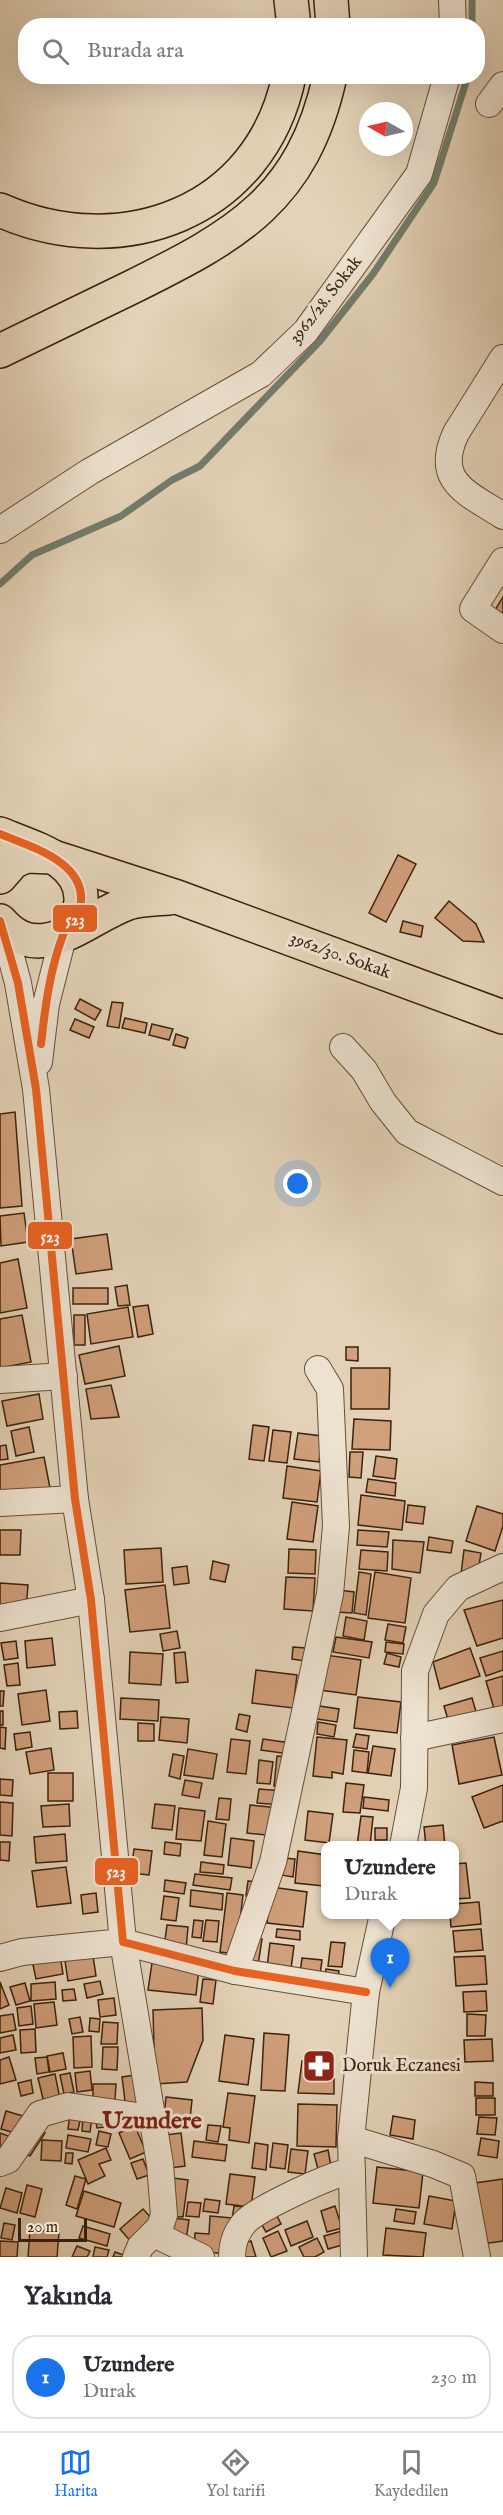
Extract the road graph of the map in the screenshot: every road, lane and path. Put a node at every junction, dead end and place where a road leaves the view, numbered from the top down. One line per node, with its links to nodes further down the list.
1 (291, 0): 4 (main road)
2 (331, 0): 5 (main road)
3 (452, 0): 6 (street)
4 (293, 18)
5 (332, 18)
6 (453, 18)
7 (286, 84): 10 (main road)
8 (328, 84): 11 (main road)
9 (445, 84): 14 (street, 3962/28. Sokak)
10 (0, 210)
11 (0, 351)
12 (503, 358): 13 (street)
13 (503, 516)
14 (0, 530)
15 (503, 561): 16 (street)
16 (503, 630)
17 (0, 834): 18 (main road)
18 (52, 857): 19 (main road); 20 (main road, 3962/30. Sokak); 22 (main road)
19 (0, 877)
20 (177, 897): 22 (main road); 23 (main road, 3962/30. Sokak)
21 (1, 921): 22 (main road); 25 (street)
22 (64, 933): 25 (street)
23 (503, 1017)
24 (343, 1047): 26 (street)
25 (36, 1089): 28 (street)
26 (503, 1182)
27 (318, 1369): 41 (street)
28 (64, 1376): 29 (street); 30 (street)
29 (0, 1380)
30 (75, 1499): 31 (street); 33 (street)
31 (0, 1503)
32 (503, 1567): 36 (street)
33 (91, 1600): 34 (street); 39 (street)
34 (0, 1618)
35 (503, 1719): 36 (street)
36 (414, 1738): 37 (street)
37 (404, 1841)
38 (381, 1919): 42 (street)
39 (123, 1942): 40 (street); 41 (street); 43 (street)
40 (0, 1958)
41 (235, 1971): 42 (street)
42 (366, 1992): 44 (street)
43 (151, 2118): 45 (street); 47 (street)
44 (351, 2139): 46 (street); 52 (street)
45 (0, 2163)
46 (352, 2171): 50 (street); 51 (street)
47 (154, 2234): 48 (street); 49 (street)
48 (136, 2257)
49 (201, 2257)
50 (232, 2257)
51 (354, 2257)
52 (477, 2257)

